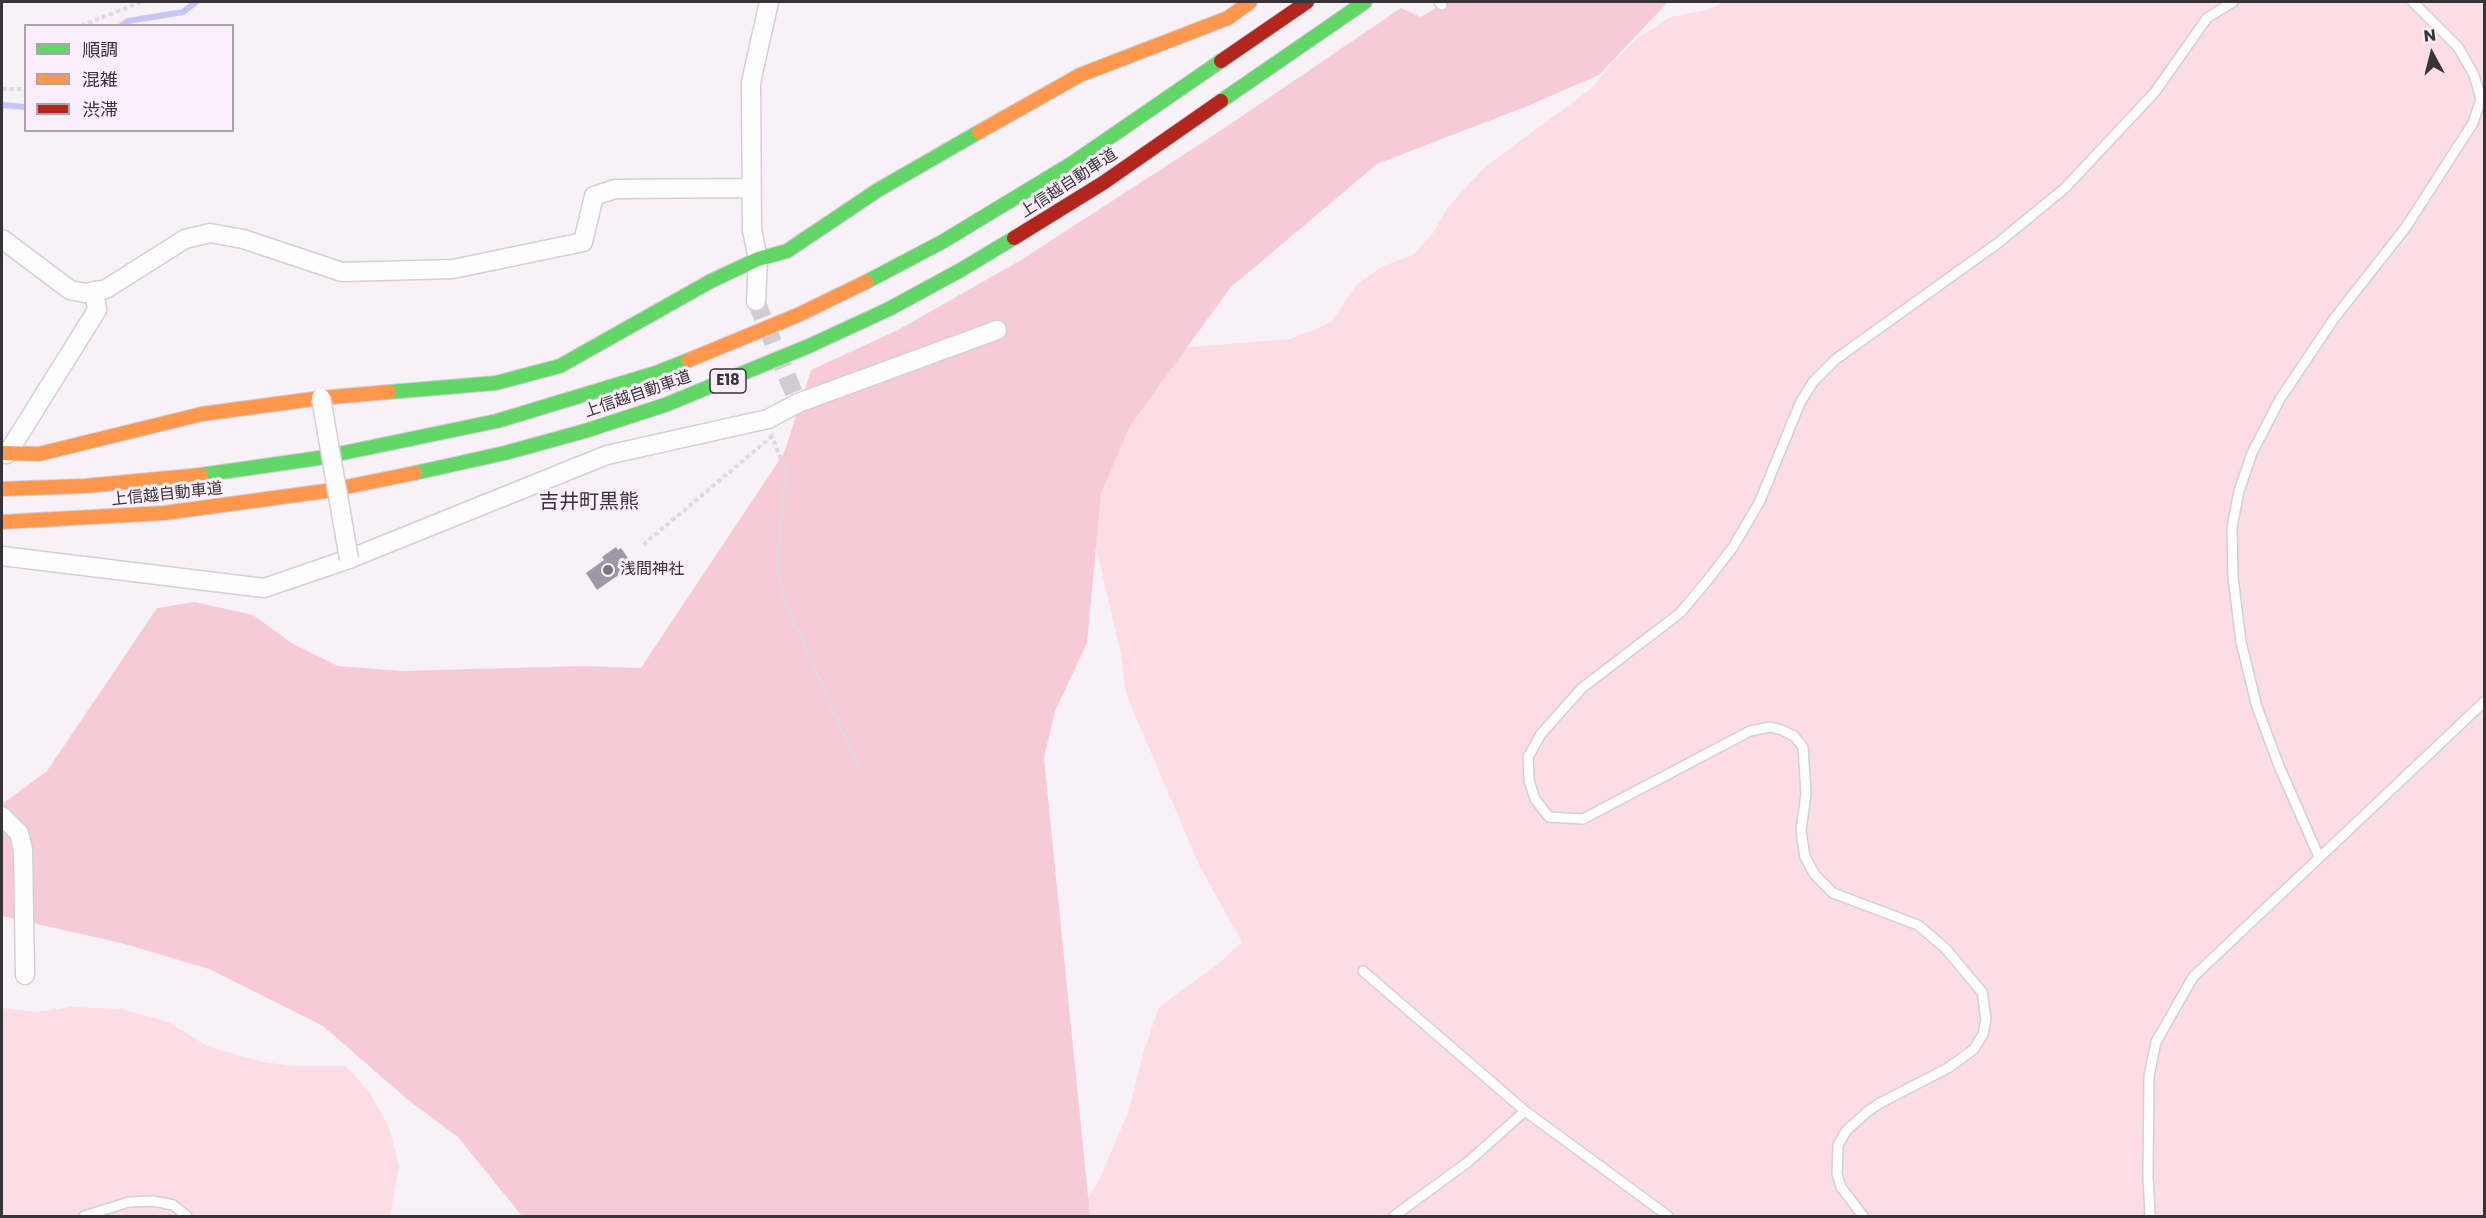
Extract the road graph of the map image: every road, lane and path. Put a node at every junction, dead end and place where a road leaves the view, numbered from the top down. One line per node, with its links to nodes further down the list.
1 (141, 2): 8 (path)
2 (769, 2): 11 (street)
3 (1250, 2): 13 (main road)
4 (1307, 2): 20 (main road, 上信越自動車道 / E18)
5 (1365, 2): 21 (main road, 上信越自動車道 / E18)
6 (2233, 2): 36 (lane)
7 (2413, 2): 28 (lane)
8 (86, 24)
9 (2, 89): 10 (path)
10 (24, 89)
11 (752, 188): 13 (street); 14 (street)
12 (2, 239): 14 (street)
13 (758, 259): 15 (street); 17 (main road)
14 (94, 291): 19 (street)
15 (756, 301)
16 (996, 330): 18 (street)
17 (321, 398): 19 (main road); 24 (street, bridge)
18 (770, 428): 22 (path); 24 (street); 26 (path)
19 (4, 453)
20 (2, 489)
21 (2, 522)
22 (643, 545)
23 (2, 556): 24 (street)
24 (349, 559)
25 (2484, 702): 28 (lane)
26 (858, 768)
27 (2, 816): 30 (street)
28 (2319, 857): 37 (lane)
29 (1363, 971): 31 (lane)
30 (25, 975)
31 (1525, 1111): 34 (lane); 35 (lane)
32 (84, 1216): 33 (lane)
33 (187, 1216)
34 (1394, 1216)
35 (1668, 1216)
36 (1863, 1216)
37 (2150, 1216)

